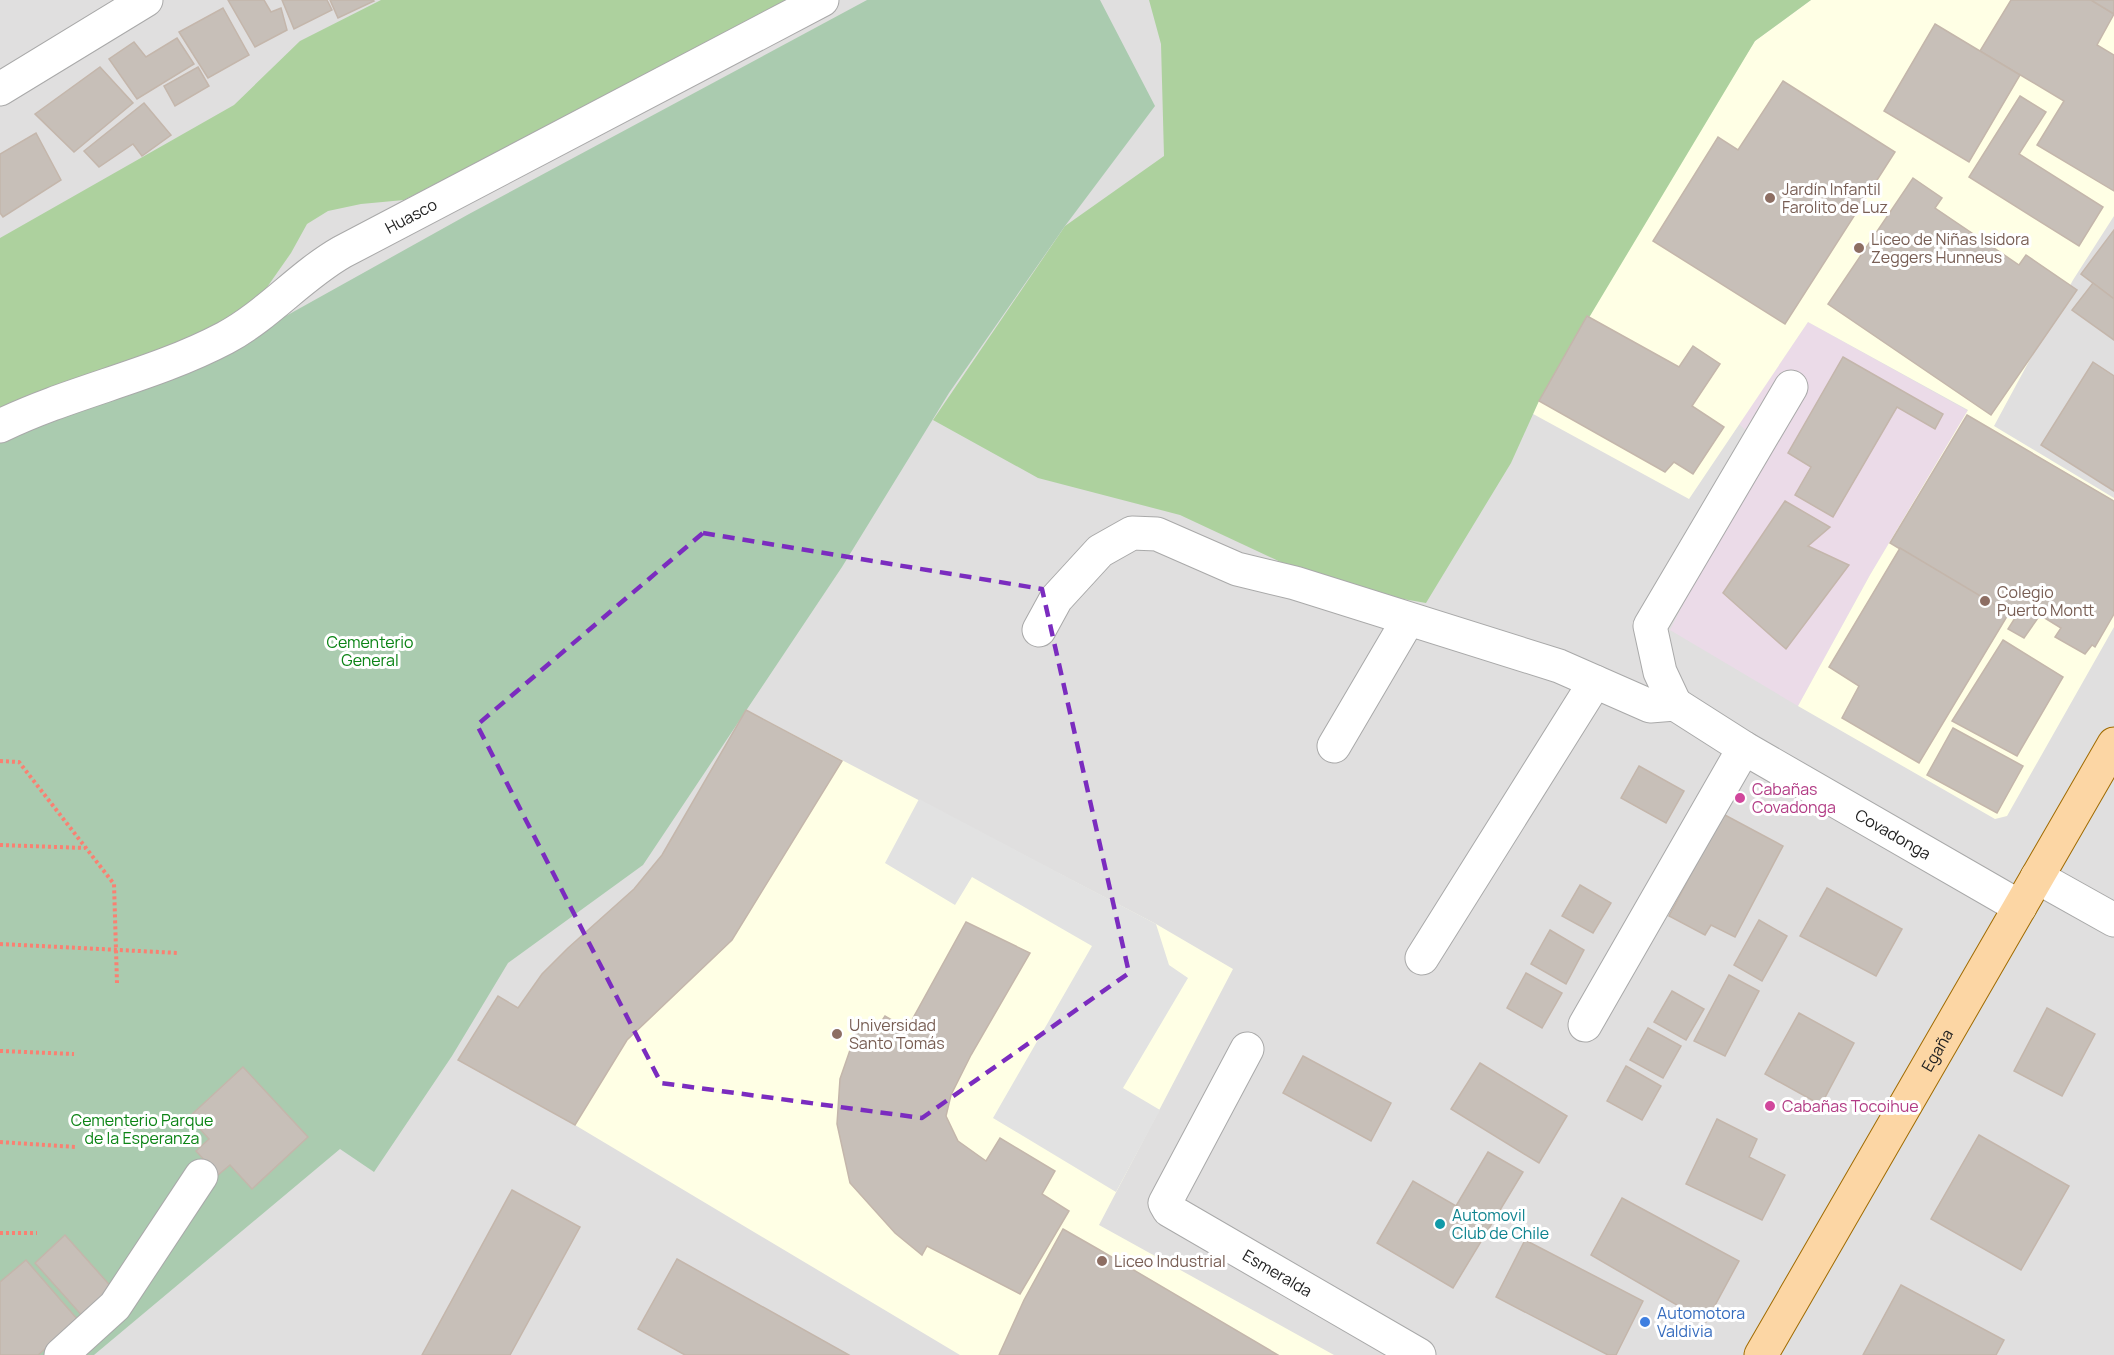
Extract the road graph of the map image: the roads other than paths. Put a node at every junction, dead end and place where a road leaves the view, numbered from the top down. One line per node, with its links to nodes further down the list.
1 (146, 0): 3 (street)
2 (822, 0): 5 (street, Huasco)
3 (0, 89)
4 (1791, 387): 9 (street)
5 (0, 426)
6 (1408, 620): 7 (street); 8 (street); 11 (street)
7 (1039, 630)
8 (1595, 682): 9 (street); 16 (street)
9 (1675, 704): 12 (street, Covadonga)
10 (2114, 744): 13 (main road, Egaña)
11 (1334, 746)
12 (1744, 748): 14 (street, Covadonga); 17 (street)
13 (2037, 877): 14 (main road, Egaña); 15 (street)
14 (2020, 907): 22 (main road, Egaña)
15 (2114, 920)
16 (1422, 958)
17 (1586, 1025)
18 (1247, 1049): 21 (street, Esmeralda)
19 (201, 1176): 20 (street)
20 (61, 1355)
21 (1419, 1355)
22 (1761, 1355)

